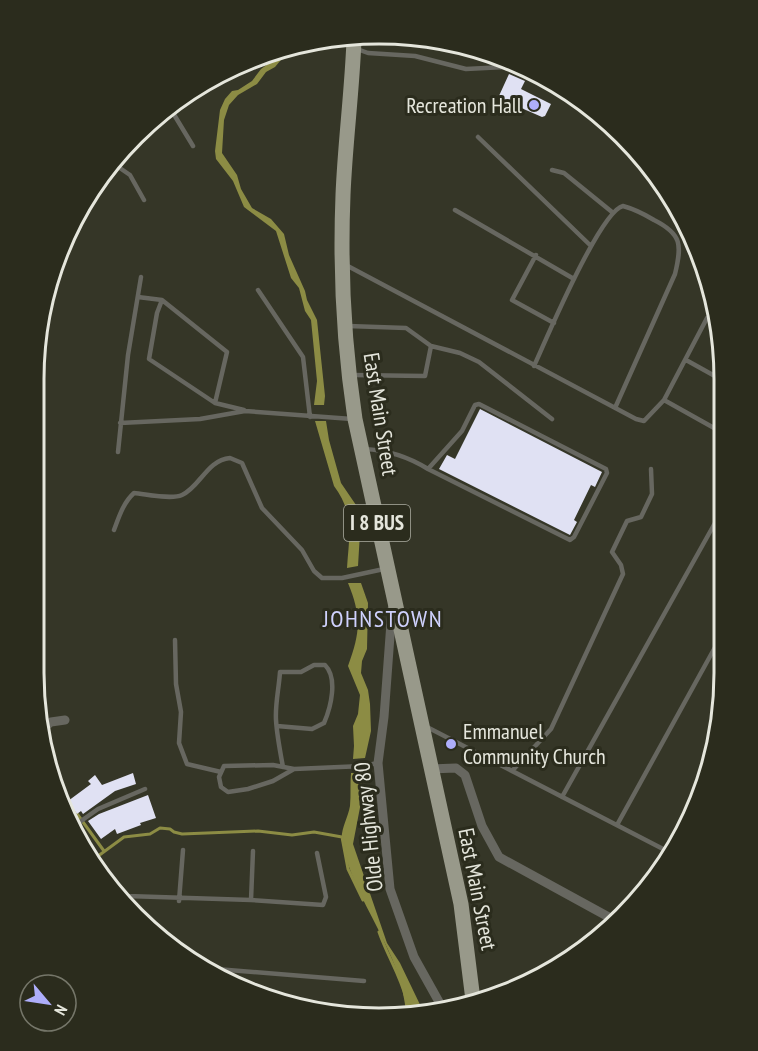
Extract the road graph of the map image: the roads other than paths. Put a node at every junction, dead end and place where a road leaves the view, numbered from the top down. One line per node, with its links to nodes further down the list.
1 (358, 46): 2 (lane); 13 (main road, East Main Street / I 8 BUS)
2 (502, 67)
3 (174, 114): 5 (lane)
4 (478, 137): 11 (lane)
5 (193, 146)
6 (119, 168): 8 (lane)
7 (552, 170): 10 (lane)
8 (144, 200)
9 (455, 210): 12 (lane)
10 (612, 212): 11 (lane); 29 (lane)
11 (591, 246): 15 (lane)
12 (536, 255): 15 (lane); 20 (lane)
13 (342, 263): 21 (main road, East Main Street / I 8 BUS); 24 (lane)
14 (141, 277): 17 (lane)
15 (574, 279): 20 (lane)
16 (258, 290): 31 (lane)
17 (138, 297): 18 (lane); 34 (lane)
18 (162, 300): 28 (lane); 28 (lane)
19 (709, 319): 23 (lane)
20 (554, 323): 24 (lane)
21 (346, 326): 22 (lane); 25 (main road, East Main Street / I 8 BUS)
22 (431, 345): 25 (lane); 32 (lane)
23 (686, 360): 26 (lane); 27 (lane)
24 (534, 366): 29 (lane)
25 (350, 375): 33 (main road, East Main Street / I 8 BUS)
26 (714, 376)
27 (664, 400): 29 (lane); 35 (lane)
28 (215, 403): 30 (lane)
29 (615, 408)
30 (245, 411): 31 (lane); 34 (lane)
31 (310, 417): 33 (lane)
32 (552, 418)
33 (355, 419): 36 (main road, East Main Street / I 8 BUS)
34 (120, 423): 37 (lane)
35 (714, 428)
36 (361, 448): 38 (lane); 42 (main road, East Main Street / I 8 BUS)
37 (118, 452)
38 (428, 469): 38 (lane)
39 (651, 469): 54 (lane)
40 (714, 525): 57 (lane)
41 (114, 530): 42 (lane)
42 (387, 569): 43 (main road, East Main Street / I 8 BUS)
43 (393, 595): 47 (main road, East Main Street / I 8 BUS); 50 (street, Olde Highway 80)
44 (175, 640): 55 (lane)
45 (714, 650): 59 (lane)
46 (65, 720): 48 (street)
47 (420, 723): 53 (main road, East Main Street / I 8 BUS); 54 (lane)
48 (48, 725)
49 (277, 726): 49 (lane); 51 (lane)
50 (378, 763): 52 (lane); 71 (street, Olde Highway 80)
51 (283, 767): 52 (lane); 55 (lane)
52 (294, 769): 55 (lane)
53 (430, 769): 67 (street); 70 (main road, East Main Street / I 8 BUS)
54 (512, 771): 57 (lane)
55 (221, 772)
56 (146, 789): 58 (lane)
57 (562, 796): 59 (lane)
58 (79, 822)
59 (616, 825): 60 (lane)
60 (664, 849)
61 (183, 850): 65 (lane)
62 (253, 851): 66 (lane)
63 (317, 853): 66 (lane)
64 (130, 896): 65 (lane)
65 (179, 899): 66 (lane)
66 (251, 900)
67 (608, 917)
68 (224, 970): 69 (lane)
69 (364, 981)
70 (472, 994)
71 (439, 1002)

